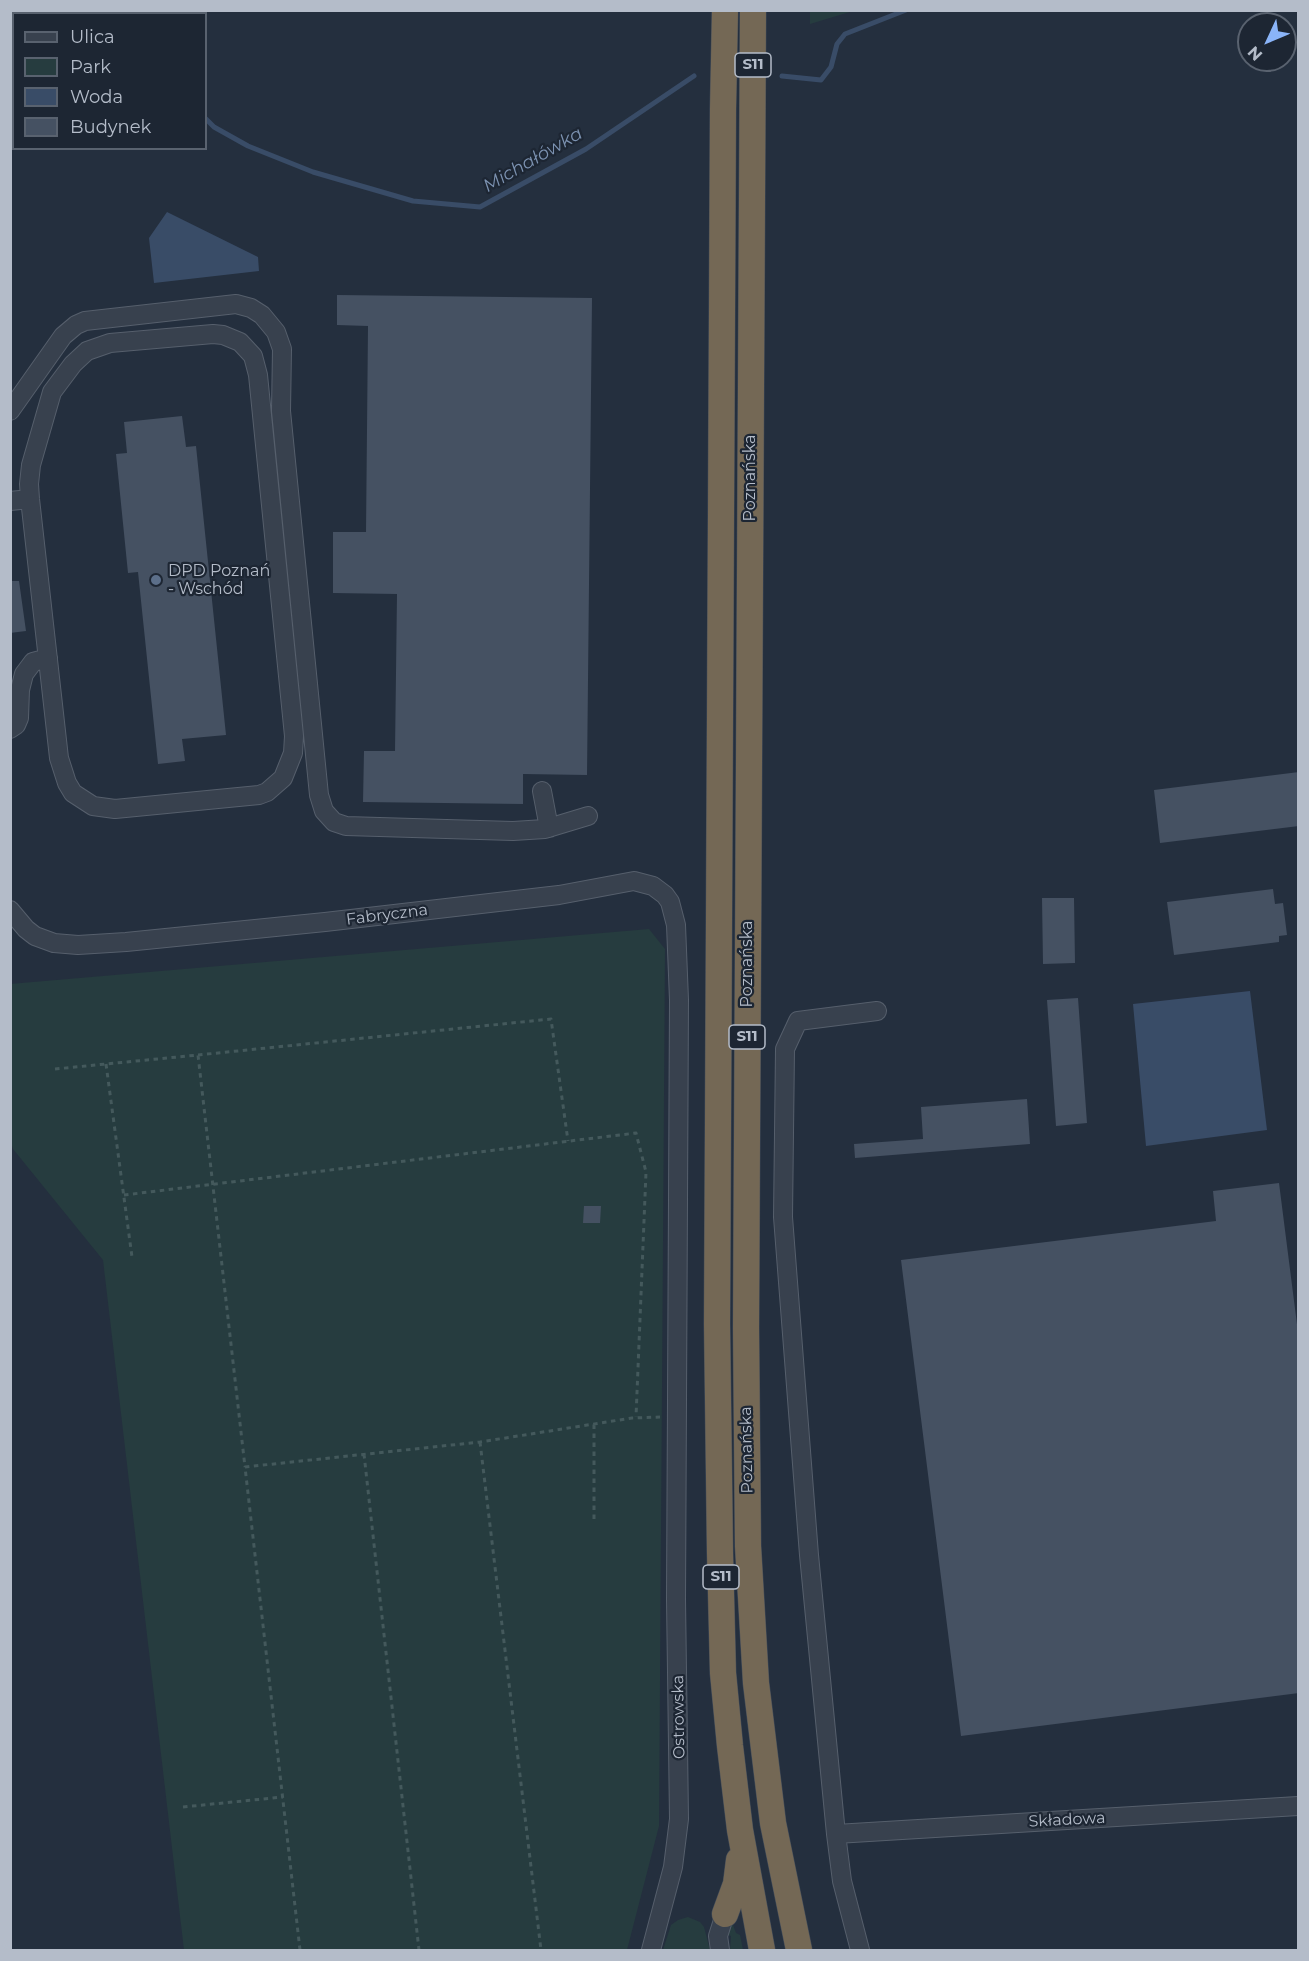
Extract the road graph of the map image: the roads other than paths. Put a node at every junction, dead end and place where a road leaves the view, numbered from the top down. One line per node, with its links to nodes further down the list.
1 (725, 10): 15 (highway, Poznańska / S11)
2 (753, 10): 21 (highway, Poznańska / S11)
3 (10, 411): 10 (street)
4 (30, 499): 5 (street); 6 (street); 6 (street)
5 (10, 501)
6 (48, 658): 7 (street)
7 (10, 729)
8 (542, 791): 10 (street)
9 (588, 816): 10 (street)
10 (549, 828)
11 (10, 910): 13 (street, Fabryczna)
12 (877, 1011): 16 (street)
13 (677, 1417): 18 (street, Ostrowska)
14 (1299, 1806): 16 (street, Składowa)
15 (740, 1830): 17 (highway); 20 (highway, Poznańska / S11)
16 (836, 1834): 22 (street)
17 (725, 1914): 19 (street)
18 (651, 1950)
19 (720, 1950)
20 (762, 1950)
21 (799, 1950)
22 (860, 1950)

